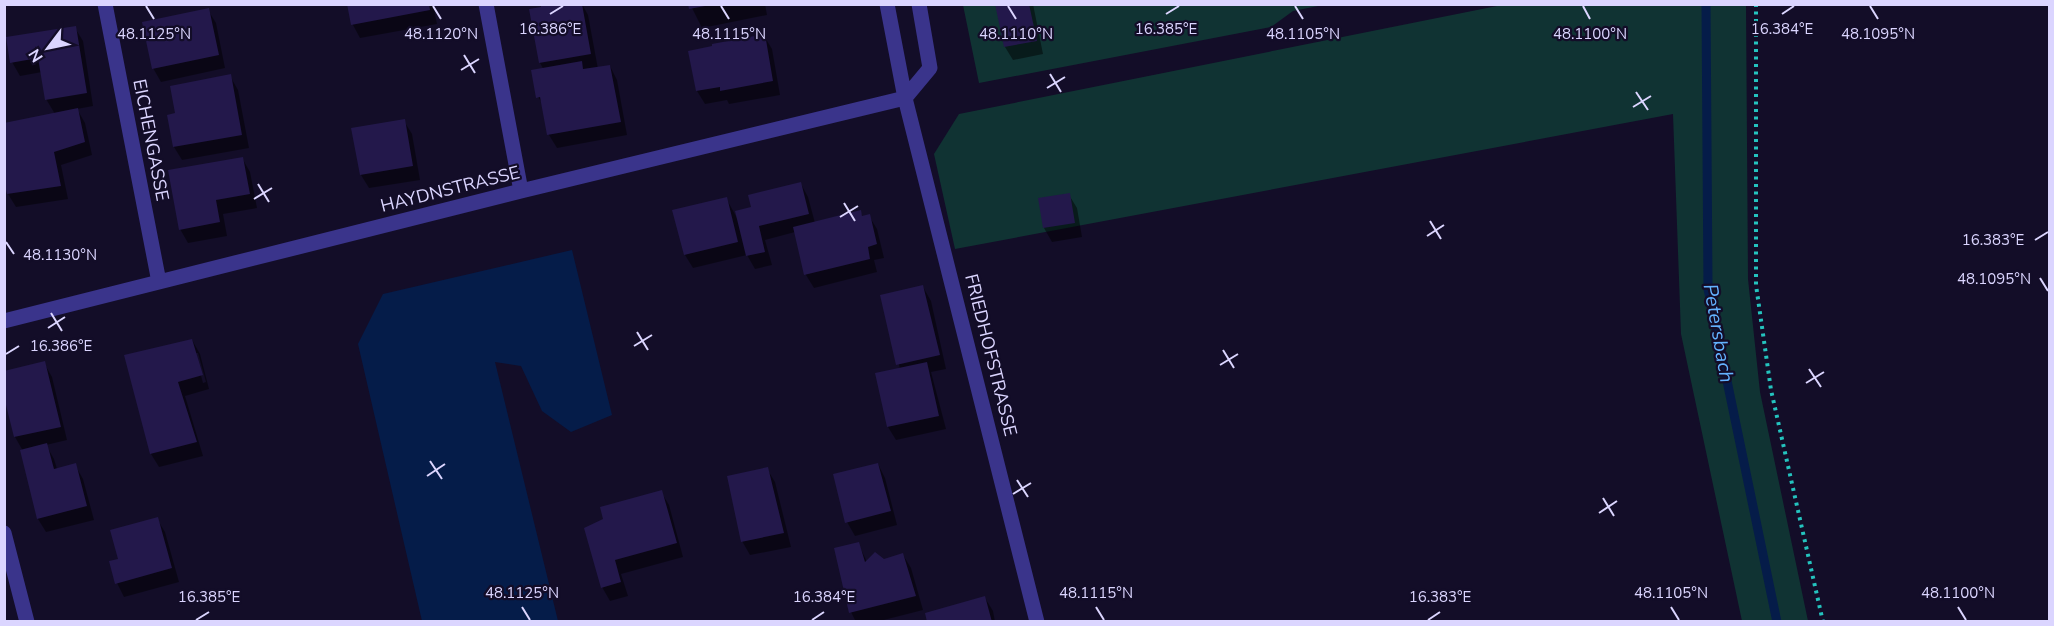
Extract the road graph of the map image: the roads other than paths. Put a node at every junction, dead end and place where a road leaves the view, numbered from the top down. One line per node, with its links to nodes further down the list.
1 (105, 4): 7 (street, EICHENGASSE)
2 (486, 4): 6 (street)
3 (887, 4): 5 (street, FRIEDHOFSTRASSE)
4 (919, 4): 5 (street)
5 (905, 98): 6 (street, HAYDNSTRASSE); 11 (street, FRIEDHOFSTRASSE)
6 (521, 191): 7 (street, HAYDNSTRASSE)
7 (159, 282): 8 (street, HAYDNSTRASSE)
8 (4, 321)
9 (4, 533): 10 (street)
10 (27, 621)
11 (1037, 621)

